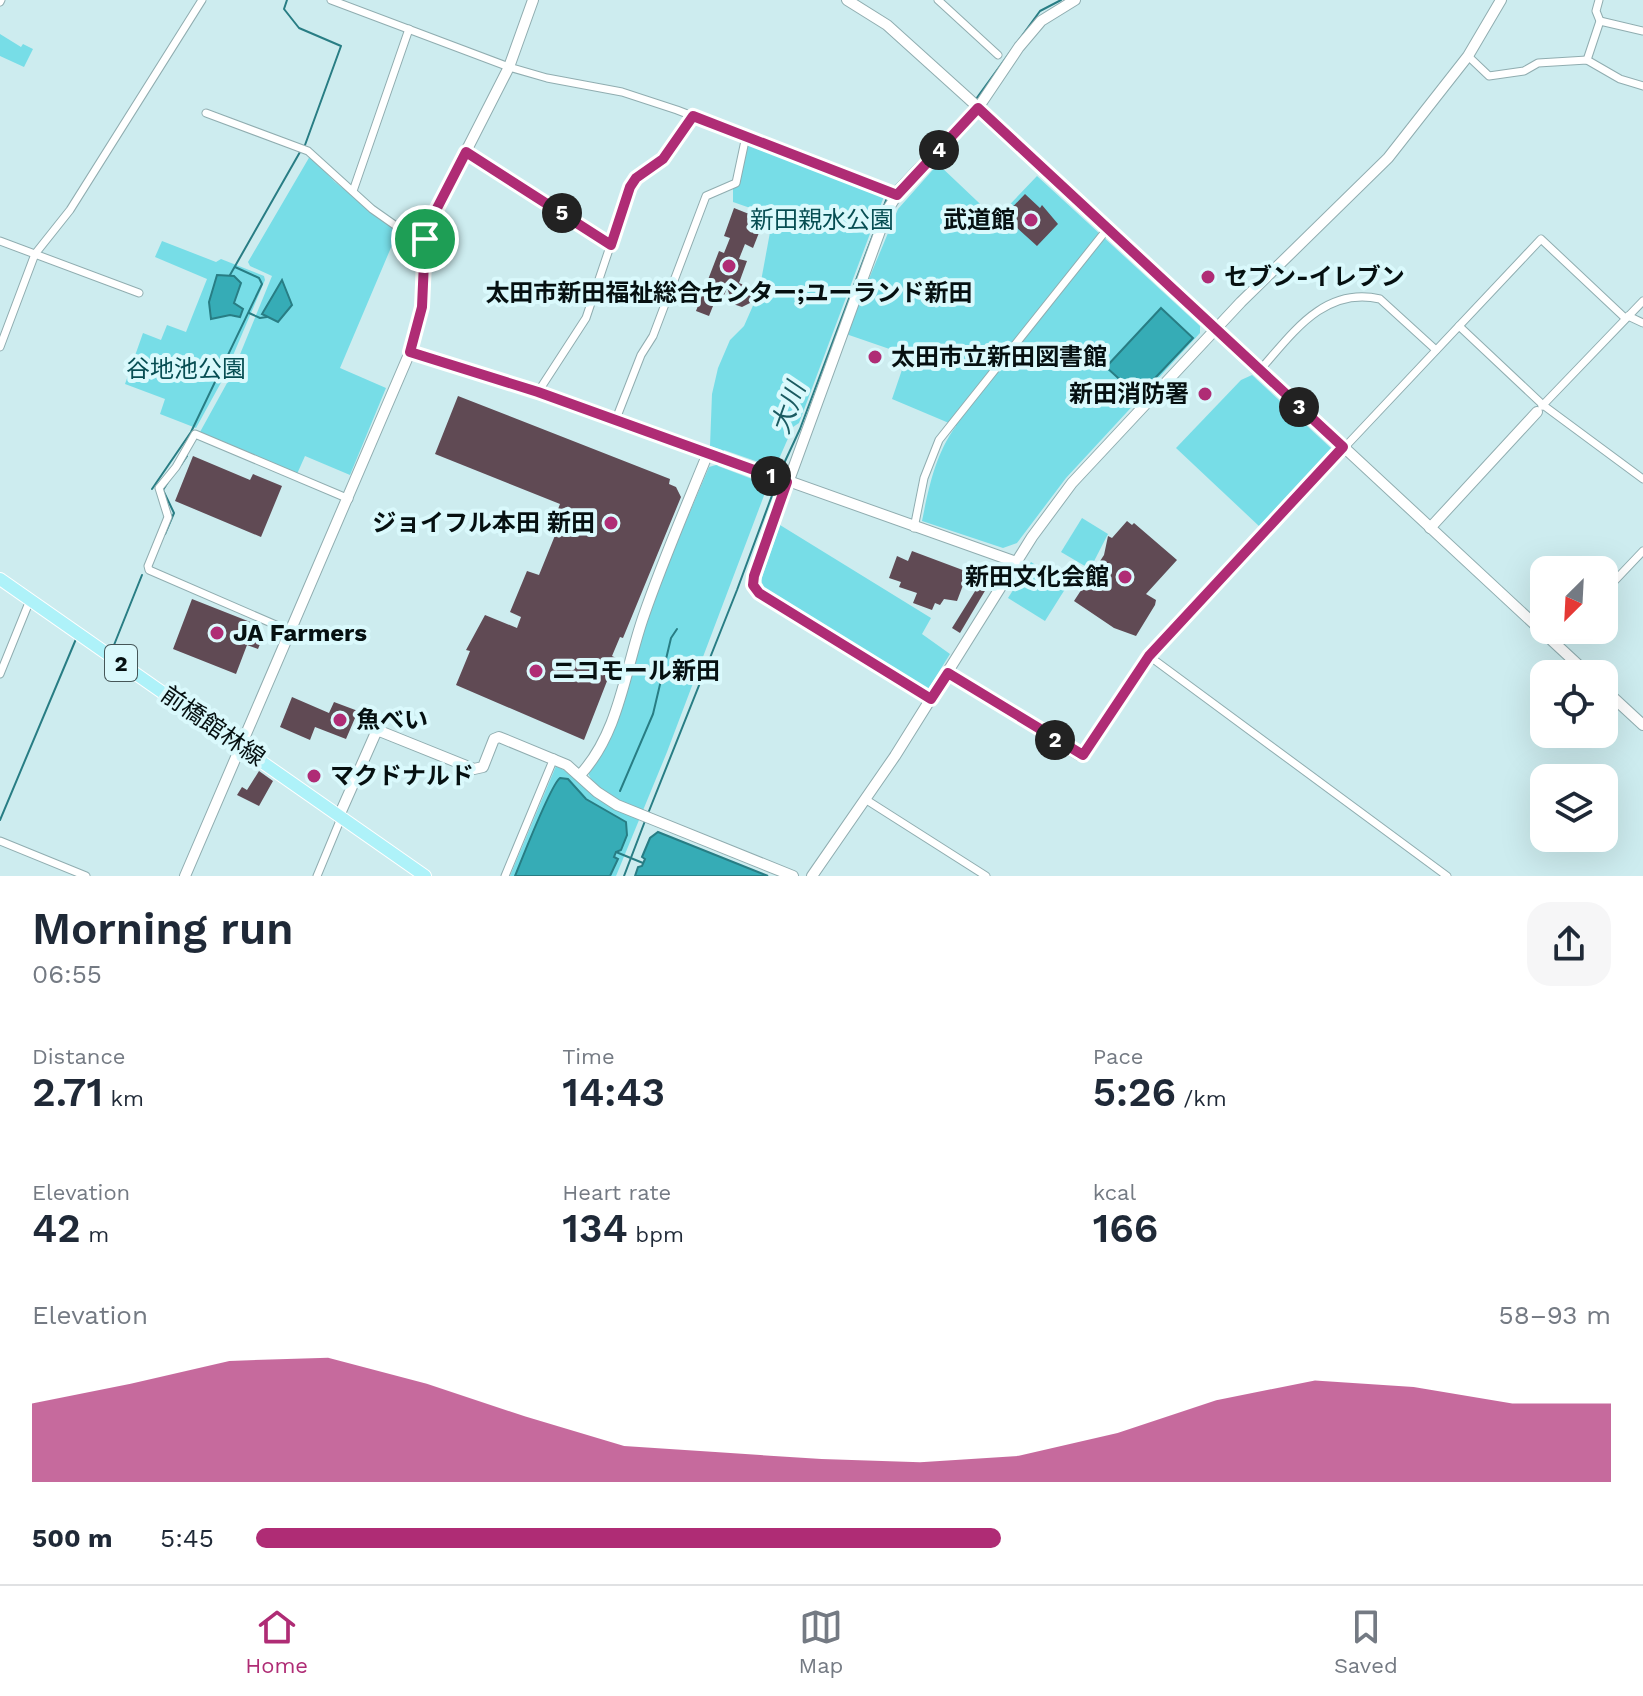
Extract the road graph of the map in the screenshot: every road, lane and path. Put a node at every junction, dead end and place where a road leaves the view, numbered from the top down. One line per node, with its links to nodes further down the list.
1 (202, 0): 28 (street)
2 (331, 0): 10 (street)
3 (533, 0): 15 (street)
4 (847, 0): 17 (street)
5 (938, 0): 12 (street)
6 (1075, 0): 17 (street)
7 (1501, 0): 13 (street)
8 (1599, 0): 9 (street)
9 (1600, 21): 11 (street); 14 (street)
10 (409, 29): 15 (street); 22 (street)
11 (1643, 31)
12 (998, 55)
13 (1468, 56): 14 (street); 34 (street)
14 (1587, 60): 16 (street)
15 (509, 67): 19 (street); 21 (street)
16 (1643, 86)
17 (974, 104): 23 (street); 24 (street)
18 (206, 113): 22 (street)
19 (693, 116): 20 (street); 27 (street)
20 (746, 136): 23 (street); 41 (street)
21 (466, 152): 25 (street); 27 (street)
22 (353, 191): 25 (street)
23 (897, 195): 45 (street)
24 (1108, 228): 34 (street); 47 (street)
25 (425, 239): 37 (street)
26 (0, 241): 28 (street)
27 (611, 245): 39 (street)
28 (35, 254): 29 (street); 35 (street)
29 (139, 293)
30 (1643, 301): 31 (street)
31 (1627, 317): 32 (street); 33 (street); 40 (street)
32 (1643, 323)
33 (1459, 326): 36 (street); 40 (street)
34 (1216, 329): 38 (street); 50 (street)
35 (0, 347)
36 (1436, 350): 38 (street); 42 (street)
37 (410, 352): 39 (street); 46 (street)
38 (1260, 370): 42 (street)
39 (538, 392): 41 (street)
40 (1540, 408): 44 (street); 48 (street)
41 (616, 419): 43 (street)
42 (1344, 448): 48 (street); 57 (street)
43 (708, 453): 45 (street); 66 (street)
44 (1643, 479)
45 (785, 481): 47 (street); 61 (street)
46 (349, 499): 55 (street); 55 (street)
47 (914, 528): 50 (street)
48 (1430, 528): 54 (street)
49 (1643, 551): 51 (street)
50 (1016, 562): 59 (street)
51 (1618, 577)
52 (0, 579): 53 (main road, 前橋館林線 / 2)
53 (30, 600): 60 (street); 64 (main road, 前橋館林線 / 2)
54 (1530, 620)
55 (292, 632): 64 (street)
56 (1556, 644): 58 (street)
57 (1149, 656): 59 (street); 78 (street)
58 (1573, 660)
59 (948, 673): 61 (street)
60 (0, 674)
61 (931, 699): 67 (street)
62 (1618, 702): 63 (street)
63 (1643, 725)
64 (242, 746): 68 (main road, 前橋館林線 / 2); 71 (street)
65 (554, 758): 66 (street); 68 (street); 74 (street)
66 (580, 775): 75 (street)
67 (865, 799): 76 (street); 77 (street)
68 (339, 816): 72 (street); 73 (main road, 前橋館林線 / 2)
69 (0, 841): 70 (street)
70 (86, 876)
71 (185, 876)
72 (317, 876)
73 (425, 876)
74 (505, 876)
75 (793, 876)
76 (812, 876)
77 (986, 876)
78 (1447, 876)

